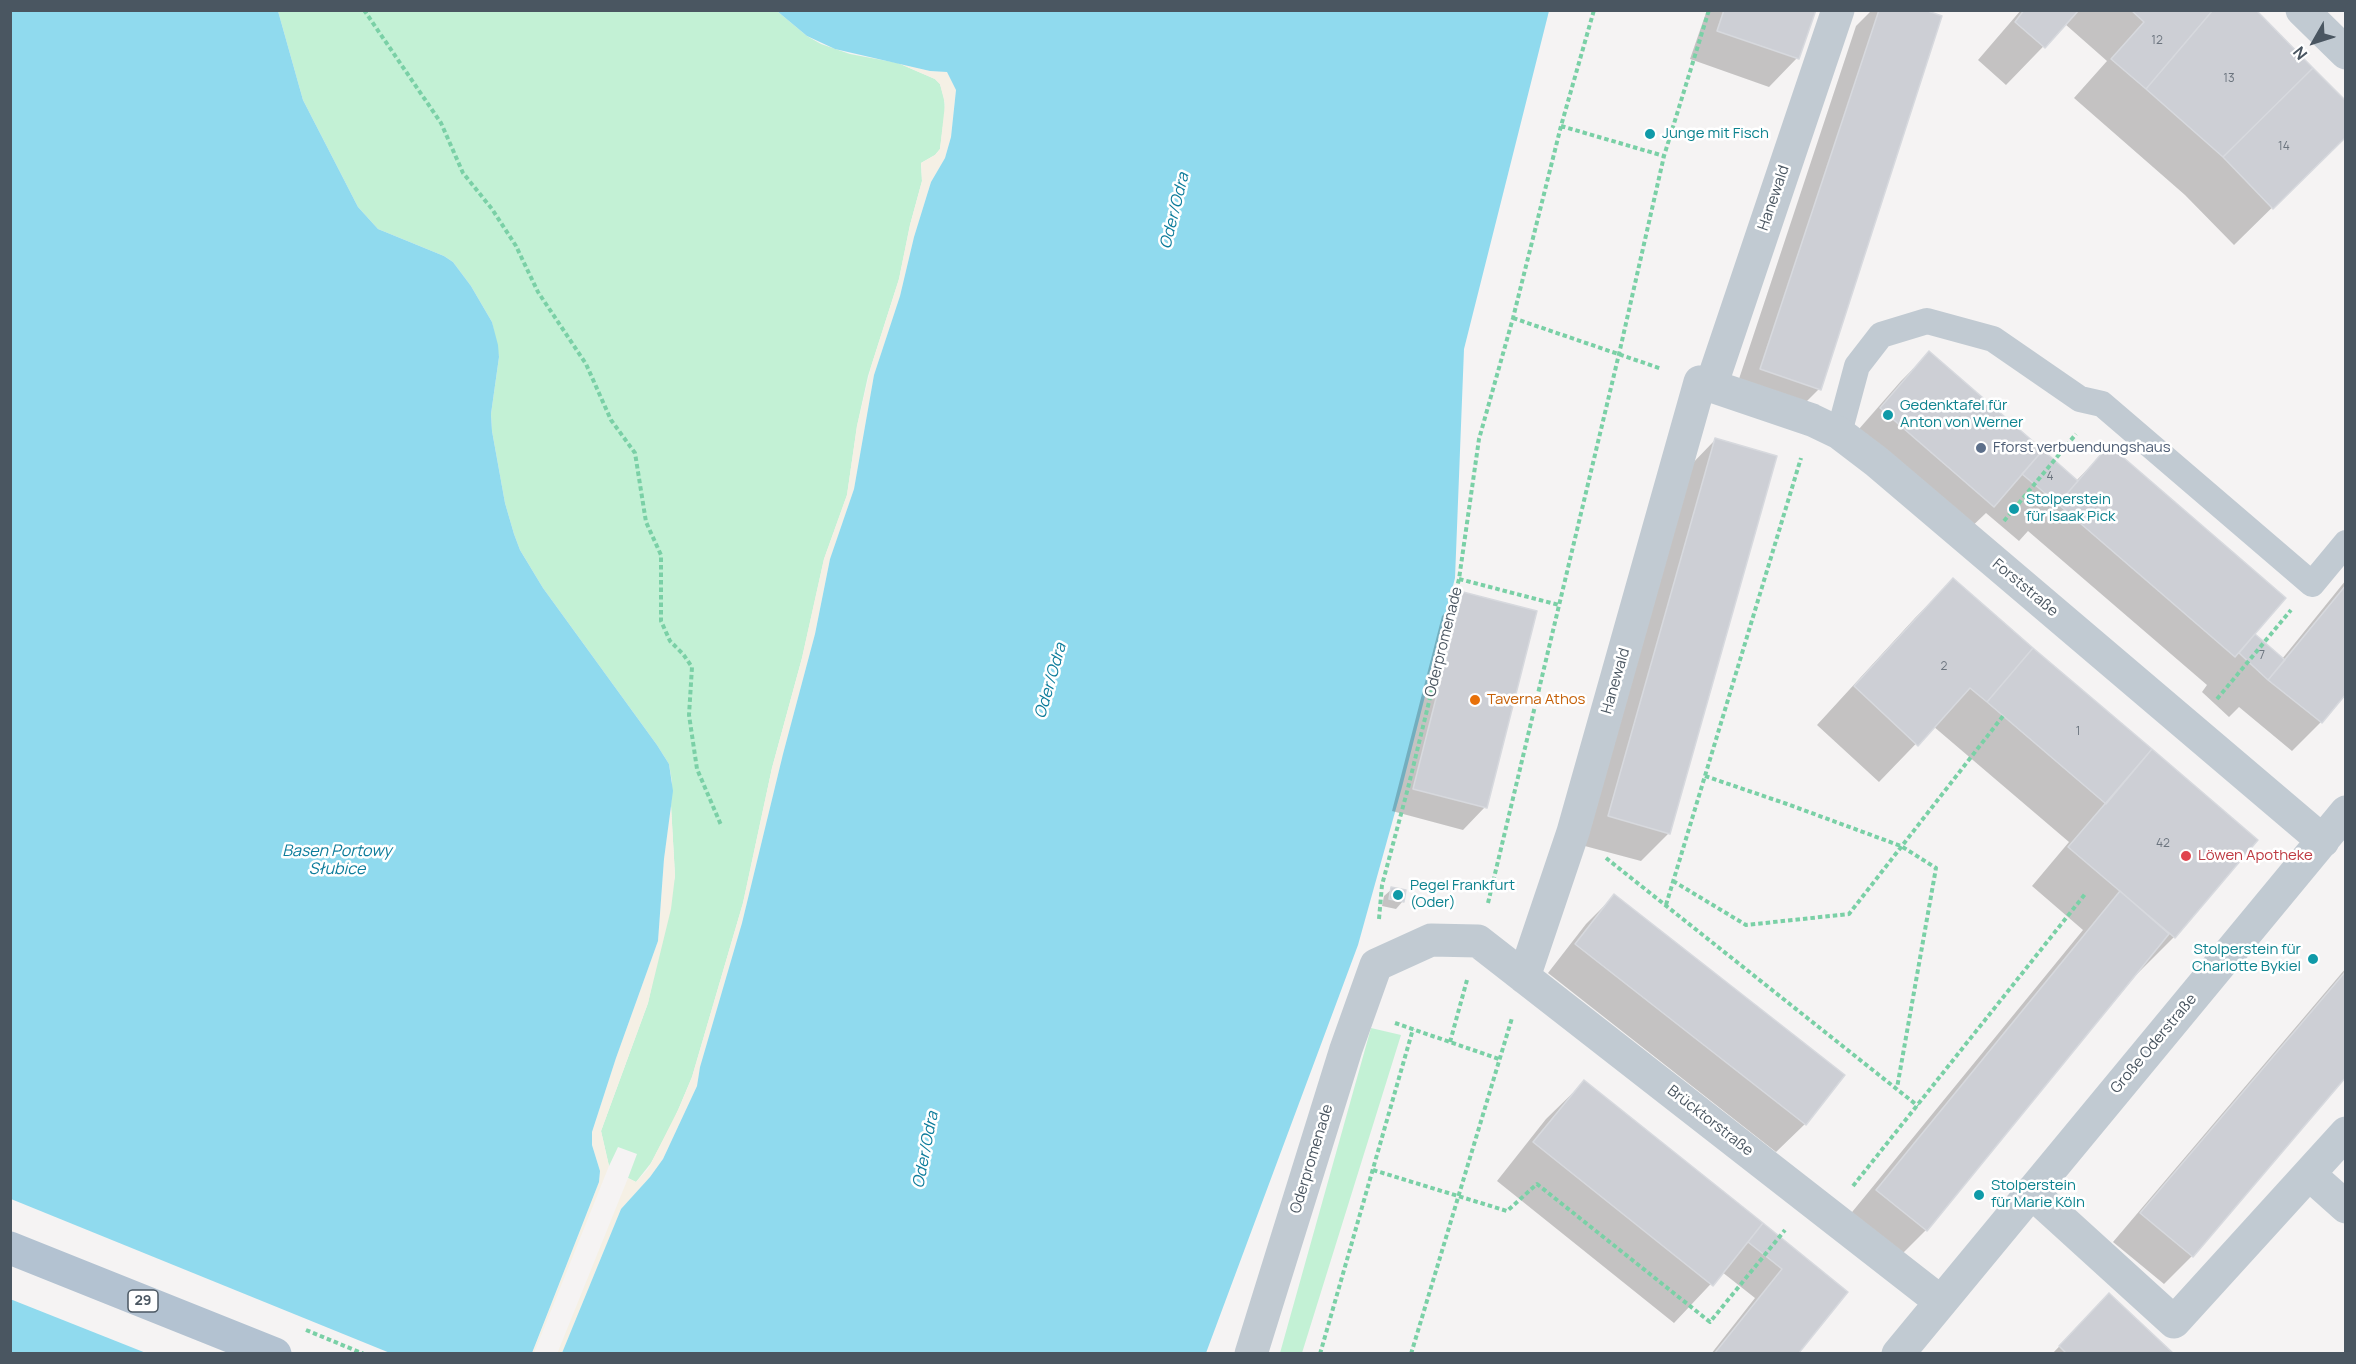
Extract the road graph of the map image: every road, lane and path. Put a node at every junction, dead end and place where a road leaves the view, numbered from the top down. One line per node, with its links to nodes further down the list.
1 (364, 10): 23 (path)
2 (1594, 10): 7 (path, Oderpromenade)
3 (1709, 10): 8 (path)
4 (1838, 10): 11 (street, Hanewald)
5 (2302, 10): 6 (street)
6 (2346, 53)
7 (1561, 126): 8 (path); 9 (path, Oderpromenade)
8 (1664, 156): 10 (path)
9 (1512, 318): 10 (path); 16 (path, Oderpromenade)
10 (1620, 354): 11 (path); 18 (path)
11 (1705, 384): 13 (street, Forststraße); 24 (street, Hanewald)
12 (2102, 404): 13 (lane); 15 (path); 17 (lane)
13 (1825, 427): 15 (street, Forststraße); 21 (path)
14 (2346, 543): 17 (lane)
15 (1980, 550): 20 (street, Forststraße)
16 (1459, 579): 18 (path); 31 (path, Oderpromenade)
17 (2312, 584): 20 (path)
18 (1559, 605): 30 (path)
19 (2003, 716): 26 (path)
20 (2192, 729): 25 (street, Forststraße)
21 (1705, 776): 26 (path); 27 (path)
22 (2346, 812): 25 (street, Große Oderstraße)
23 (722, 825)
24 (1573, 832): 29 (path); 32 (street, Hanewald)
25 (2323, 841): 40 (street, Große Oderstraße)
26 (1901, 846): 27 (path); 35 (path)
27 (1673, 881): 29 (path)
28 (2086, 893): 36 (path)
29 (1666, 905): 35 (path)
30 (1479, 941): 31 (street); 32 (street, Brücktorstraße); 33 (path)
31 (1376, 966): 48 (street, Oderpromenade)
32 (1524, 977): 34 (path); 42 (street, Brücktorstraße)
33 (1450, 1042): 34 (path); 38 (path)
34 (1499, 1059): 41 (path)
35 (1897, 1088): 36 (path)
36 (1918, 1106): 42 (path)
37 (2346, 1133): 39 (street)
38 (1373, 1170): 41 (path); 49 (path)
39 (2309, 1174): 40 (street); 43 (street)
40 (2031, 1192): 45 (street, Große Oderstraße)
41 (1458, 1196): 42 (path); 50 (path)
42 (1820, 1207): 45 (street, Brücktorstraße)
43 (2346, 1207)
44 (10, 1248): 47 (main road, 29)
45 (1941, 1302): 46 (street, Große Oderstraße)
46 (1915, 1347)
47 (275, 1353)
48 (1251, 1353)
49 (1320, 1353)
50 (1411, 1353)

